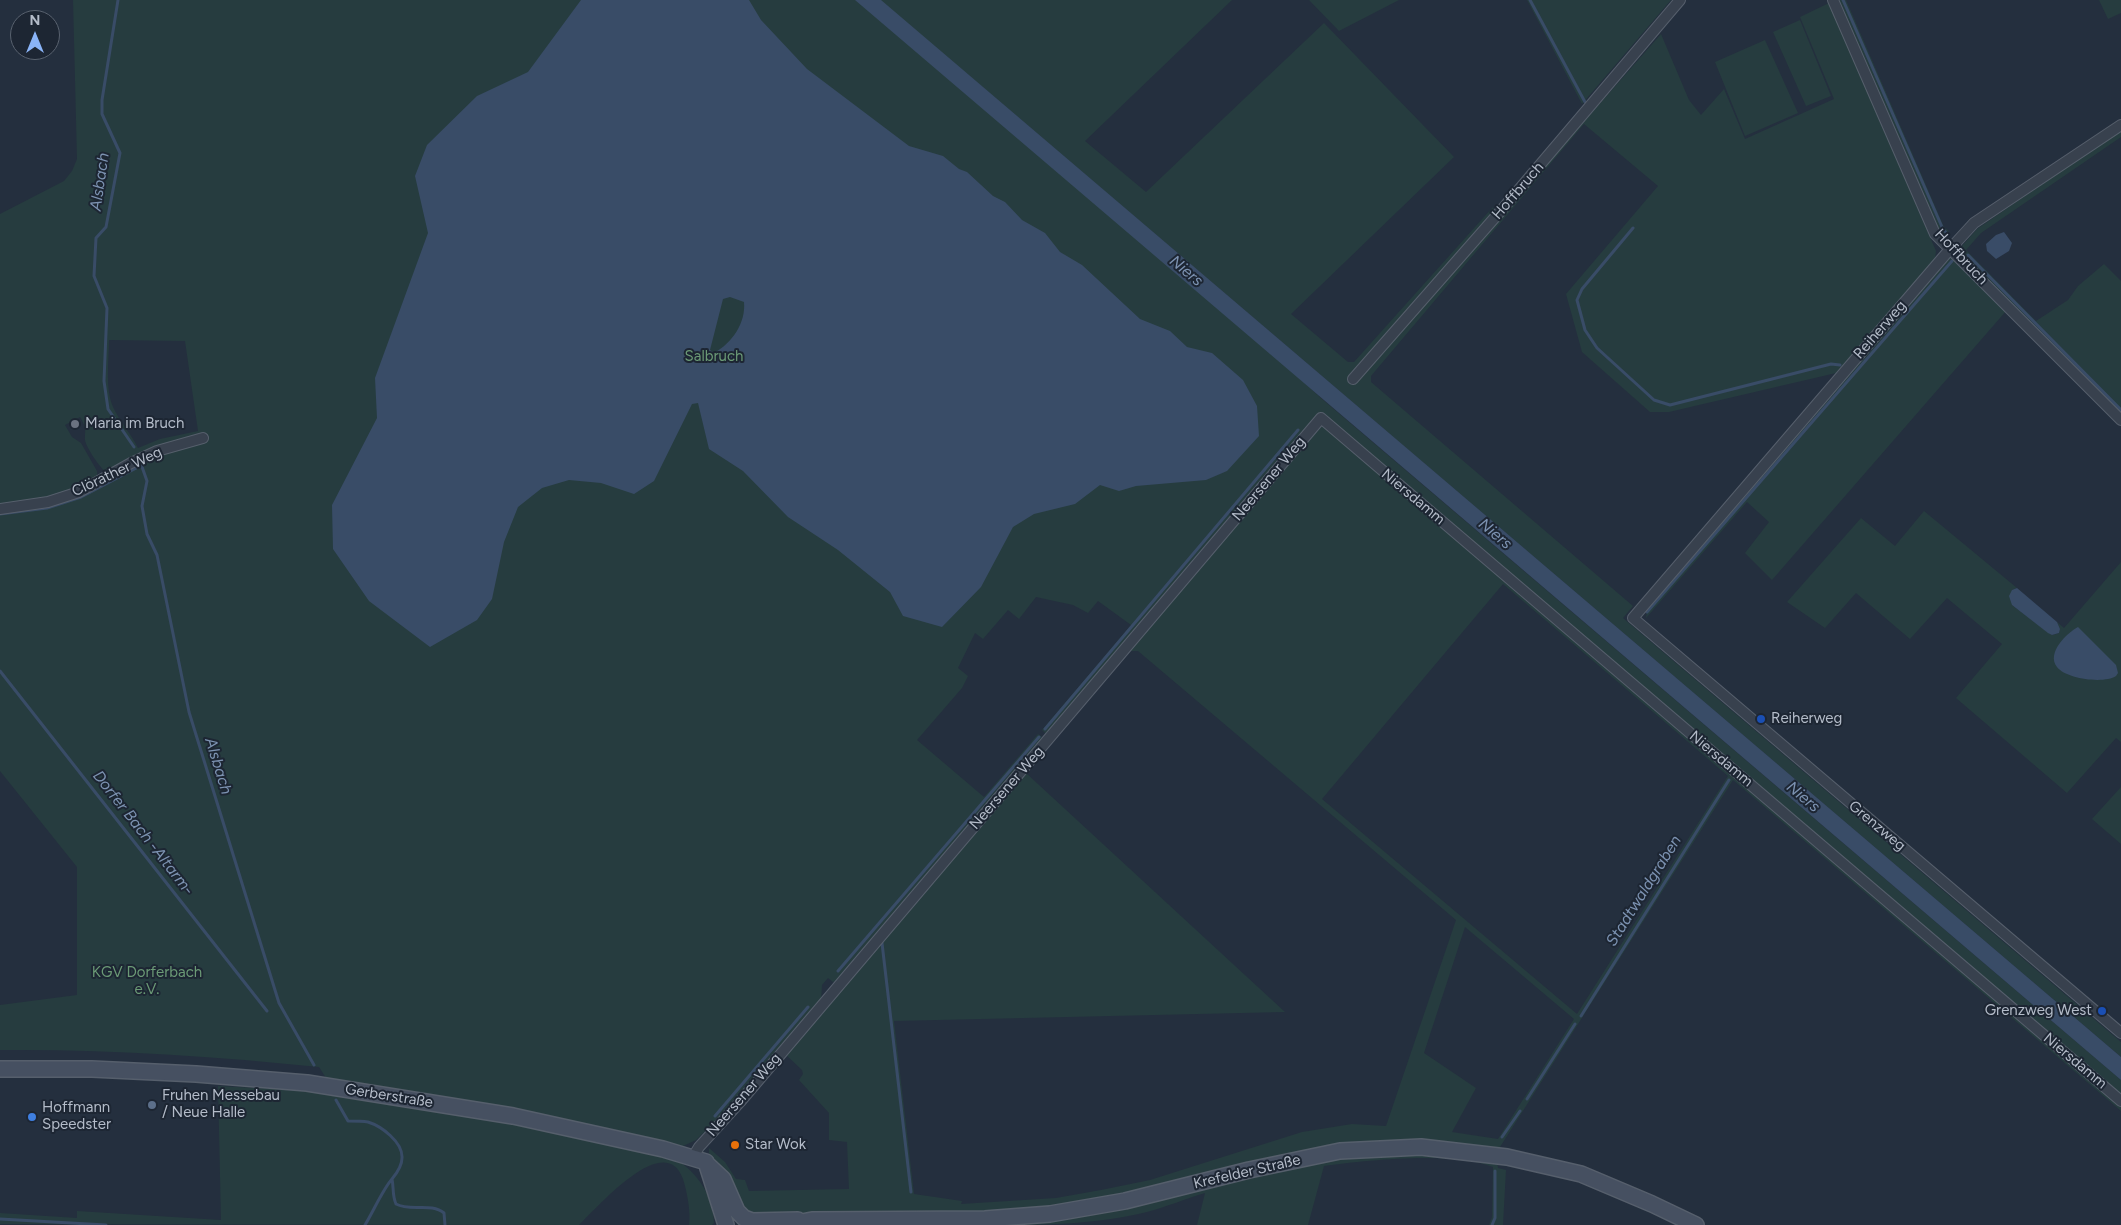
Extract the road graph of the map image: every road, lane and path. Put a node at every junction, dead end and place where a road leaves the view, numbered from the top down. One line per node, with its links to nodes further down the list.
1 (1680, 0): 5 (street, Hoffbruch)
2 (1833, 0): 4 (street, Hoffbruch)
3 (2121, 125): 4 (street, Reiherweg)
4 (1951, 248): 7 (street, Hoffbruch); 10 (street, Reiherweg)
5 (1354, 379)
6 (1322, 418): 13 (street, Niersdamm); 14 (street, Neersener Weg)
7 (2121, 420)
8 (203, 438): 9 (street, Clörather Weg)
9 (0, 509)
10 (1633, 618): 11 (street, Grenzweg)
11 (2121, 1033)
12 (0, 1068): 14 (main road, Gerberstraße)
13 (2121, 1101)
14 (699, 1160): 15 (main road); 16 (main road)
15 (812, 1220): 17 (main road, Krefelder Straße); 18 (main road, Krefelder Straße)
16 (726, 1225)
17 (788, 1225)
18 (1696, 1225)

